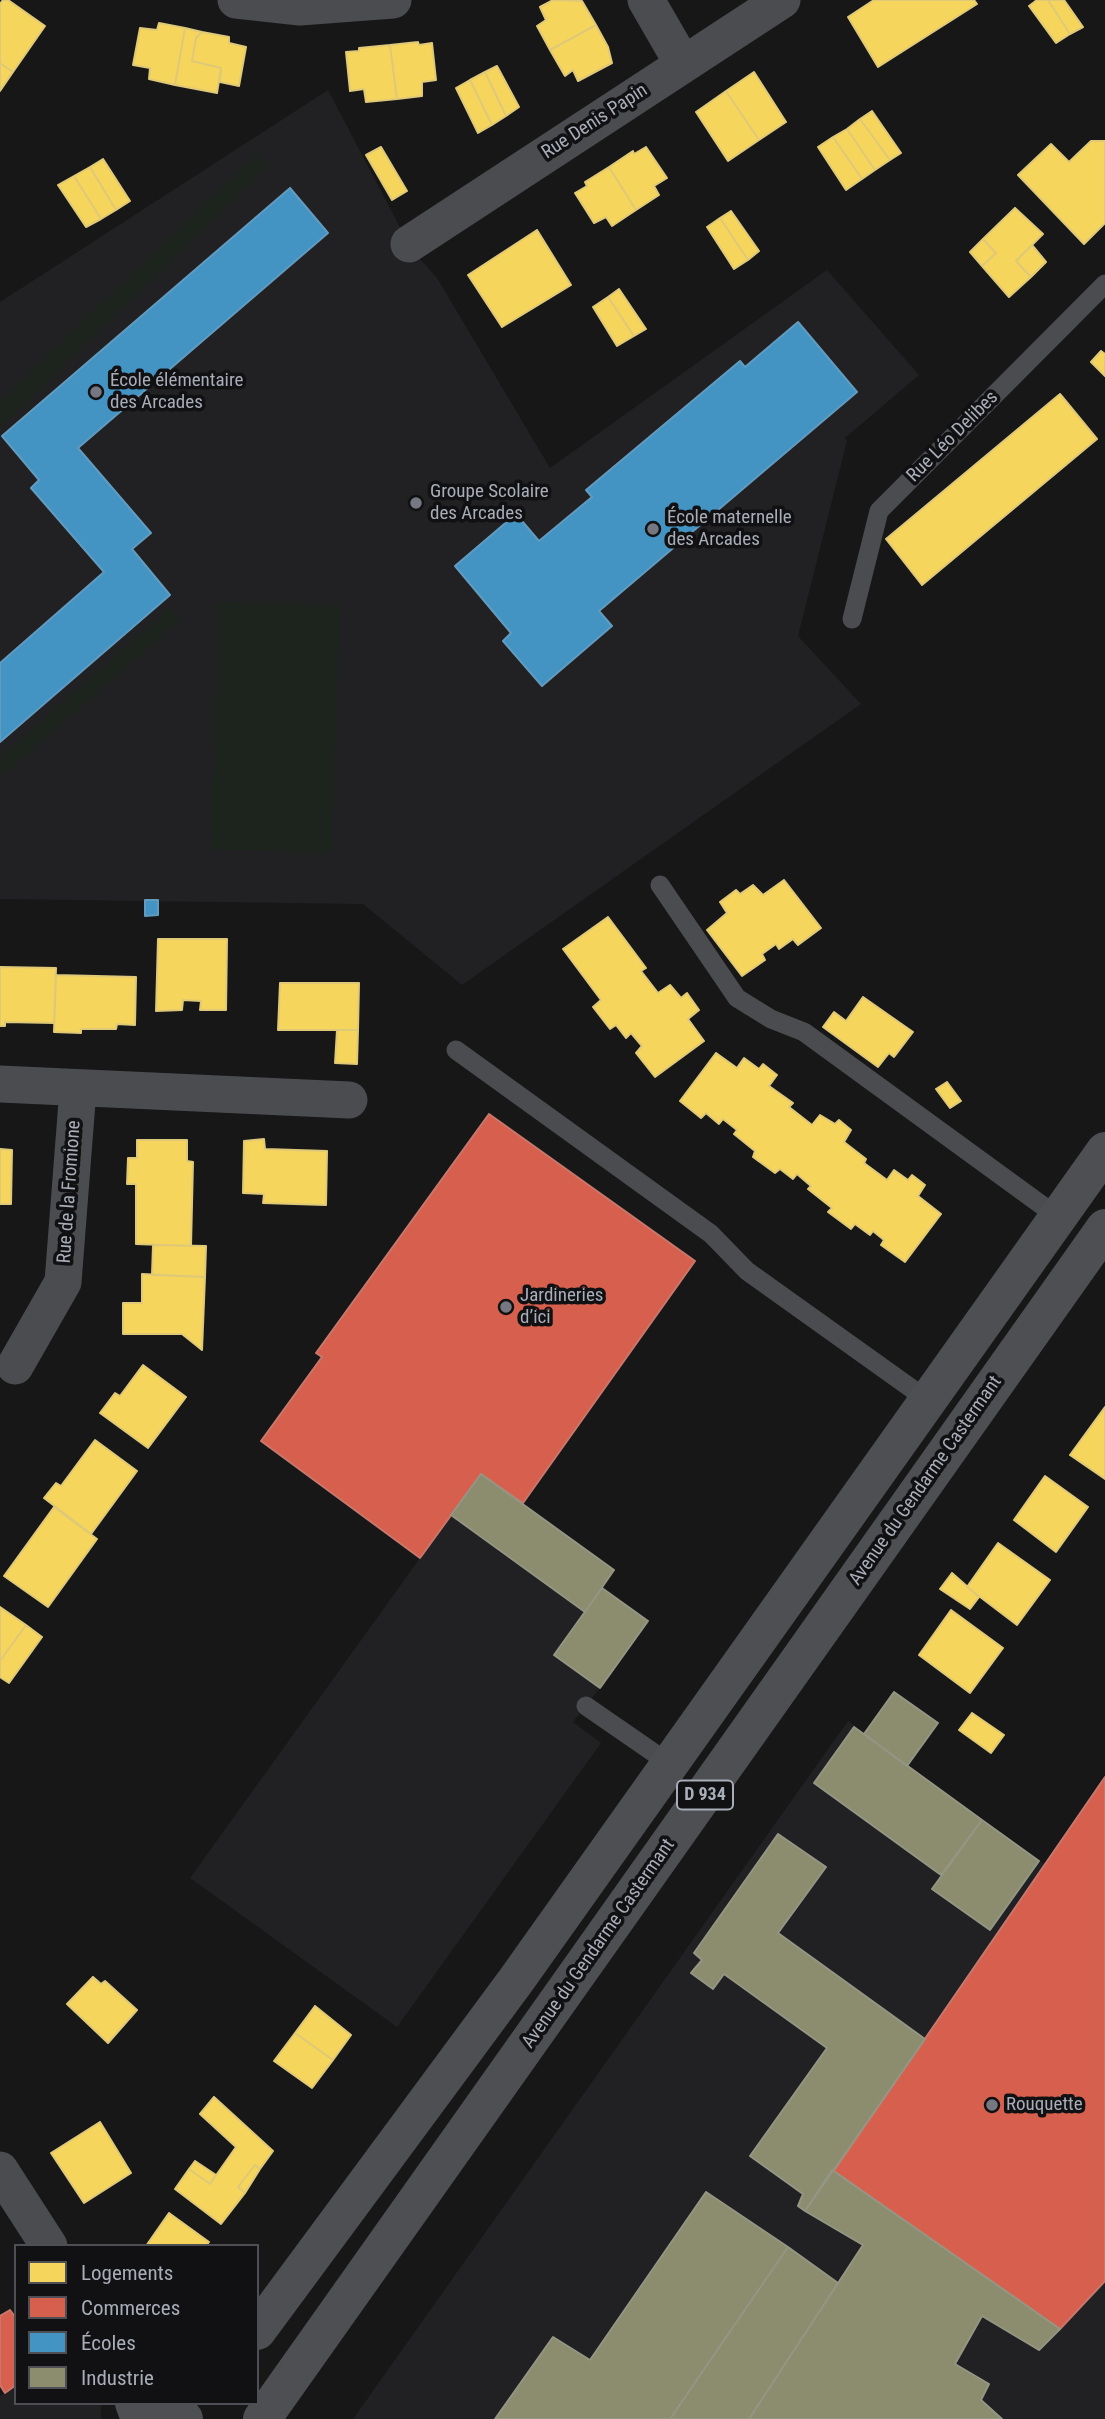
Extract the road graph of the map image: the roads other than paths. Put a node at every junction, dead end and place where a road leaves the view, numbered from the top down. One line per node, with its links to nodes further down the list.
1 (236, 0): 2 (street)
2 (393, 0)
3 (646, 0): 5 (street)
4 (782, 0): 5 (street, Rue Denis Papin)
5 (683, 64): 6 (street, Rue Denis Papin)
6 (409, 244)
7 (1105, 284): 8 (lane, Rue Léo Delibes)
8 (852, 619)
9 (660, 885): 15 (lane)
10 (456, 1050): 18 (lane)
11 (0, 1084): 12 (street)
12 (78, 1089): 13 (street); 17 (street, Rue de la Fromione)
13 (349, 1100)
14 (1105, 1151): 15 (main road, D 934)
15 (1058, 1217): 18 (main road, D 934)
16 (1105, 1228): 27 (main road, Avenue du Gendarme Castermant / D 934)
17 (15, 1366)
18 (929, 1401): 20 (main road, D 934)
19 (586, 1706): 20 (lane)
20 (670, 1764): 23 (main road, D 934)
21 (0, 2169): 22 (street)
22 (48, 2244)
23 (268, 2309): 24 (main road, D 934)
24 (259, 2327)
25 (172, 2405): 26 (main road)
26 (184, 2419)
27 (262, 2419)

